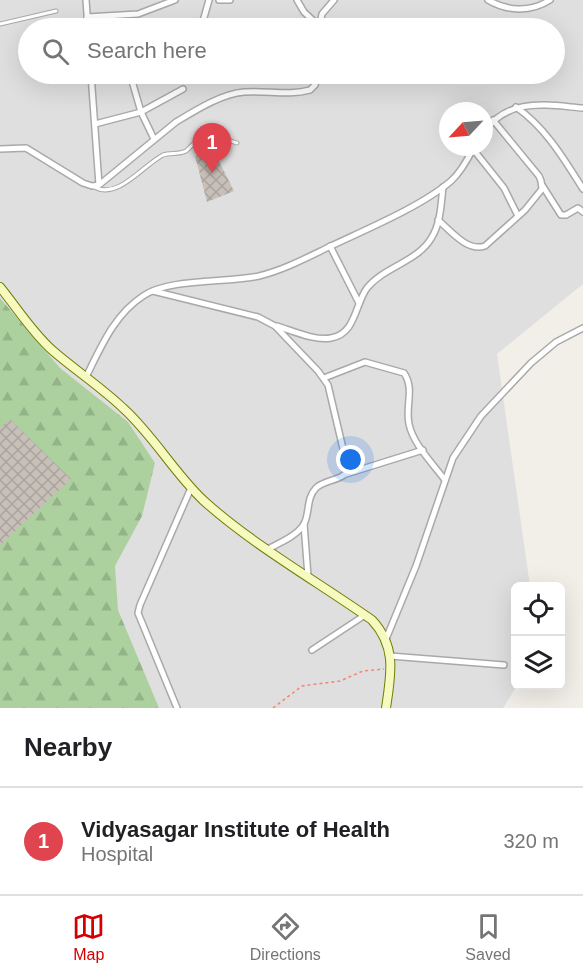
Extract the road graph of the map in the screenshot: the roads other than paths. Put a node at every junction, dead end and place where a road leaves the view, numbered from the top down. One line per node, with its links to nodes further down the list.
1 (86, 0): 13 (street)
2 (175, 0): 13 (street)
3 (209, 0): 15 (street)
4 (219, 0): 5 (street)
5 (230, 0)
6 (297, 0): 16 (street)
7 (334, 0): 10 (street)
8 (488, 0): 11 (street)
9 (550, 0): 11 (street)
10 (326, 3): 17 (street)
11 (537, 3)
12 (56, 11): 14 (lane)
13 (87, 17)
14 (26, 18)
15 (204, 18)
16 (310, 18)
17 (322, 18)
18 (18, 20): 19 (lane)
19 (0, 24)
20 (92, 84): 28 (street)
21 (133, 84): 26 (street)
22 (315, 84): 29 (street)
23 (183, 89): 26 (street)
24 (516, 107): 25 (street); 27 (street); 38 (street)
25 (583, 108)
26 (141, 112): 28 (street); 29 (street)
27 (493, 120): 35 (street)
28 (95, 124): 34 (street)
29 (154, 139): 34 (street)
30 (237, 143): 36 (lane)
31 (0, 149): 36 (street)
32 (469, 156): 37 (street)
33 (480, 156): 40 (street)
34 (99, 185): 36 (street)
35 (542, 185): 39 (street); 40 (street)
36 (92, 186)
37 (443, 187): 41 (street); 42 (street)
38 (583, 189)
39 (583, 212)
40 (518, 216): 41 (street)
41 (438, 220): 45 (street)
42 (330, 246): 44 (street); 45 (street)
43 (0, 286): 48 (main road)
44 (153, 291): 46 (street); 48 (street)
45 (359, 303): 46 (street)
46 (276, 326): 49 (street)
47 (583, 328): 52 (street)
48 (86, 377): 53 (main road)
49 (324, 378): 50 (street); 51 (street)
50 (423, 450): 51 (street); 52 (street)
51 (346, 474): 54 (street)
52 (445, 480): 58 (street)
53 (191, 488): 55 (main road); 62 (street)
54 (304, 524): 55 (street); 56 (street)
55 (268, 549): 56 (main road)
56 (308, 576): 57 (main road)
57 (365, 615): 58 (main road); 59 (street)
58 (386, 639): 60 (main road)
59 (312, 650)
60 (390, 656): 61 (street); 63 (main road)
61 (504, 665)
62 (177, 708)
63 (386, 708)

